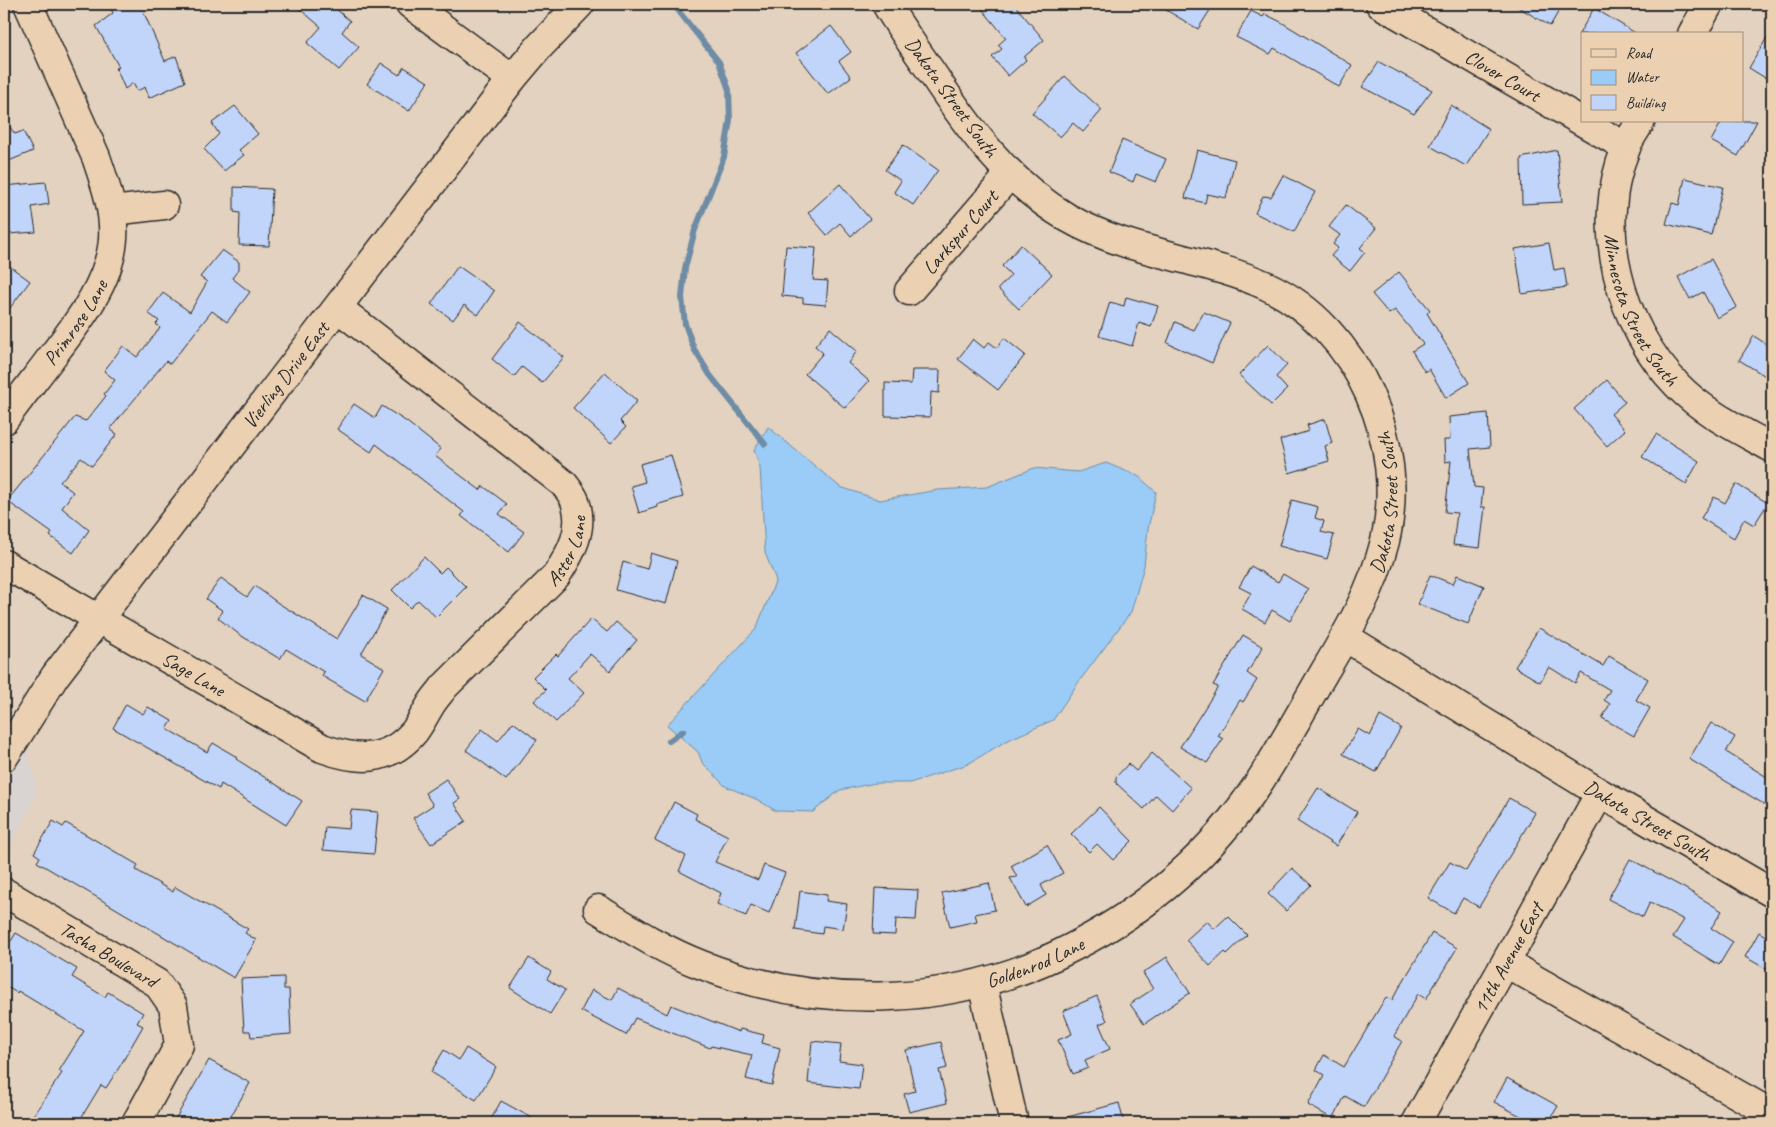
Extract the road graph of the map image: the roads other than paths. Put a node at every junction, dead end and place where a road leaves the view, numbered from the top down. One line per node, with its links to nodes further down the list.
1 (28, 4): 15 (street, Primrose Lane)
2 (410, 4): 8 (street)
3 (580, 4): 8 (street, Vierling Drive East)
4 (886, 4): 13 (street, Dakota Street South)
5 (1380, 4): 9 (street, Clover Court)
6 (1709, 4): 7 (street)
7 (1693, 32)
8 (512, 79): 17 (street, Vierling Drive East)
9 (1581, 121)
10 (1583, 122): 12 (street, Clover Court)
11 (1640, 122): 12 (street, Minnesota Street South)
12 (1626, 147): 19 (street, Minnesota Street South)
13 (1010, 174): 16 (street, Larkspur Court); 22 (street, Dakota Street South)
14 (164, 206): 15 (street)
15 (112, 211): 18 (street, Primrose Lane)
16 (909, 291)
17 (338, 308): 21 (street, Vierling Drive East); 23 (street, Aster Lane)
18 (4, 420)
19 (1772, 448)
20 (4, 564): 21 (street, Sage Lane)
21 (99, 618): 23 (street, Sage Lane); 24 (street, Vierling Drive East)
22 (1345, 637): 25 (street, Dakota Street South); 30 (street, Goldenrod Lane)
23 (390, 752)
24 (4, 757)
25 (1600, 793): 27 (street, Dakota Street South); 29 (street, 11th Avenue East)
26 (4, 892): 32 (street, Tasha Boulevard)
27 (1772, 893)
28 (598, 909): 30 (street, Goldenrod Lane)
29 (1506, 963): 31 (street); 34 (street, 11th Avenue East)
30 (982, 983): 33 (street)
31 (1772, 1114)
32 (136, 1123)
33 (1014, 1123)
34 (1416, 1123)

